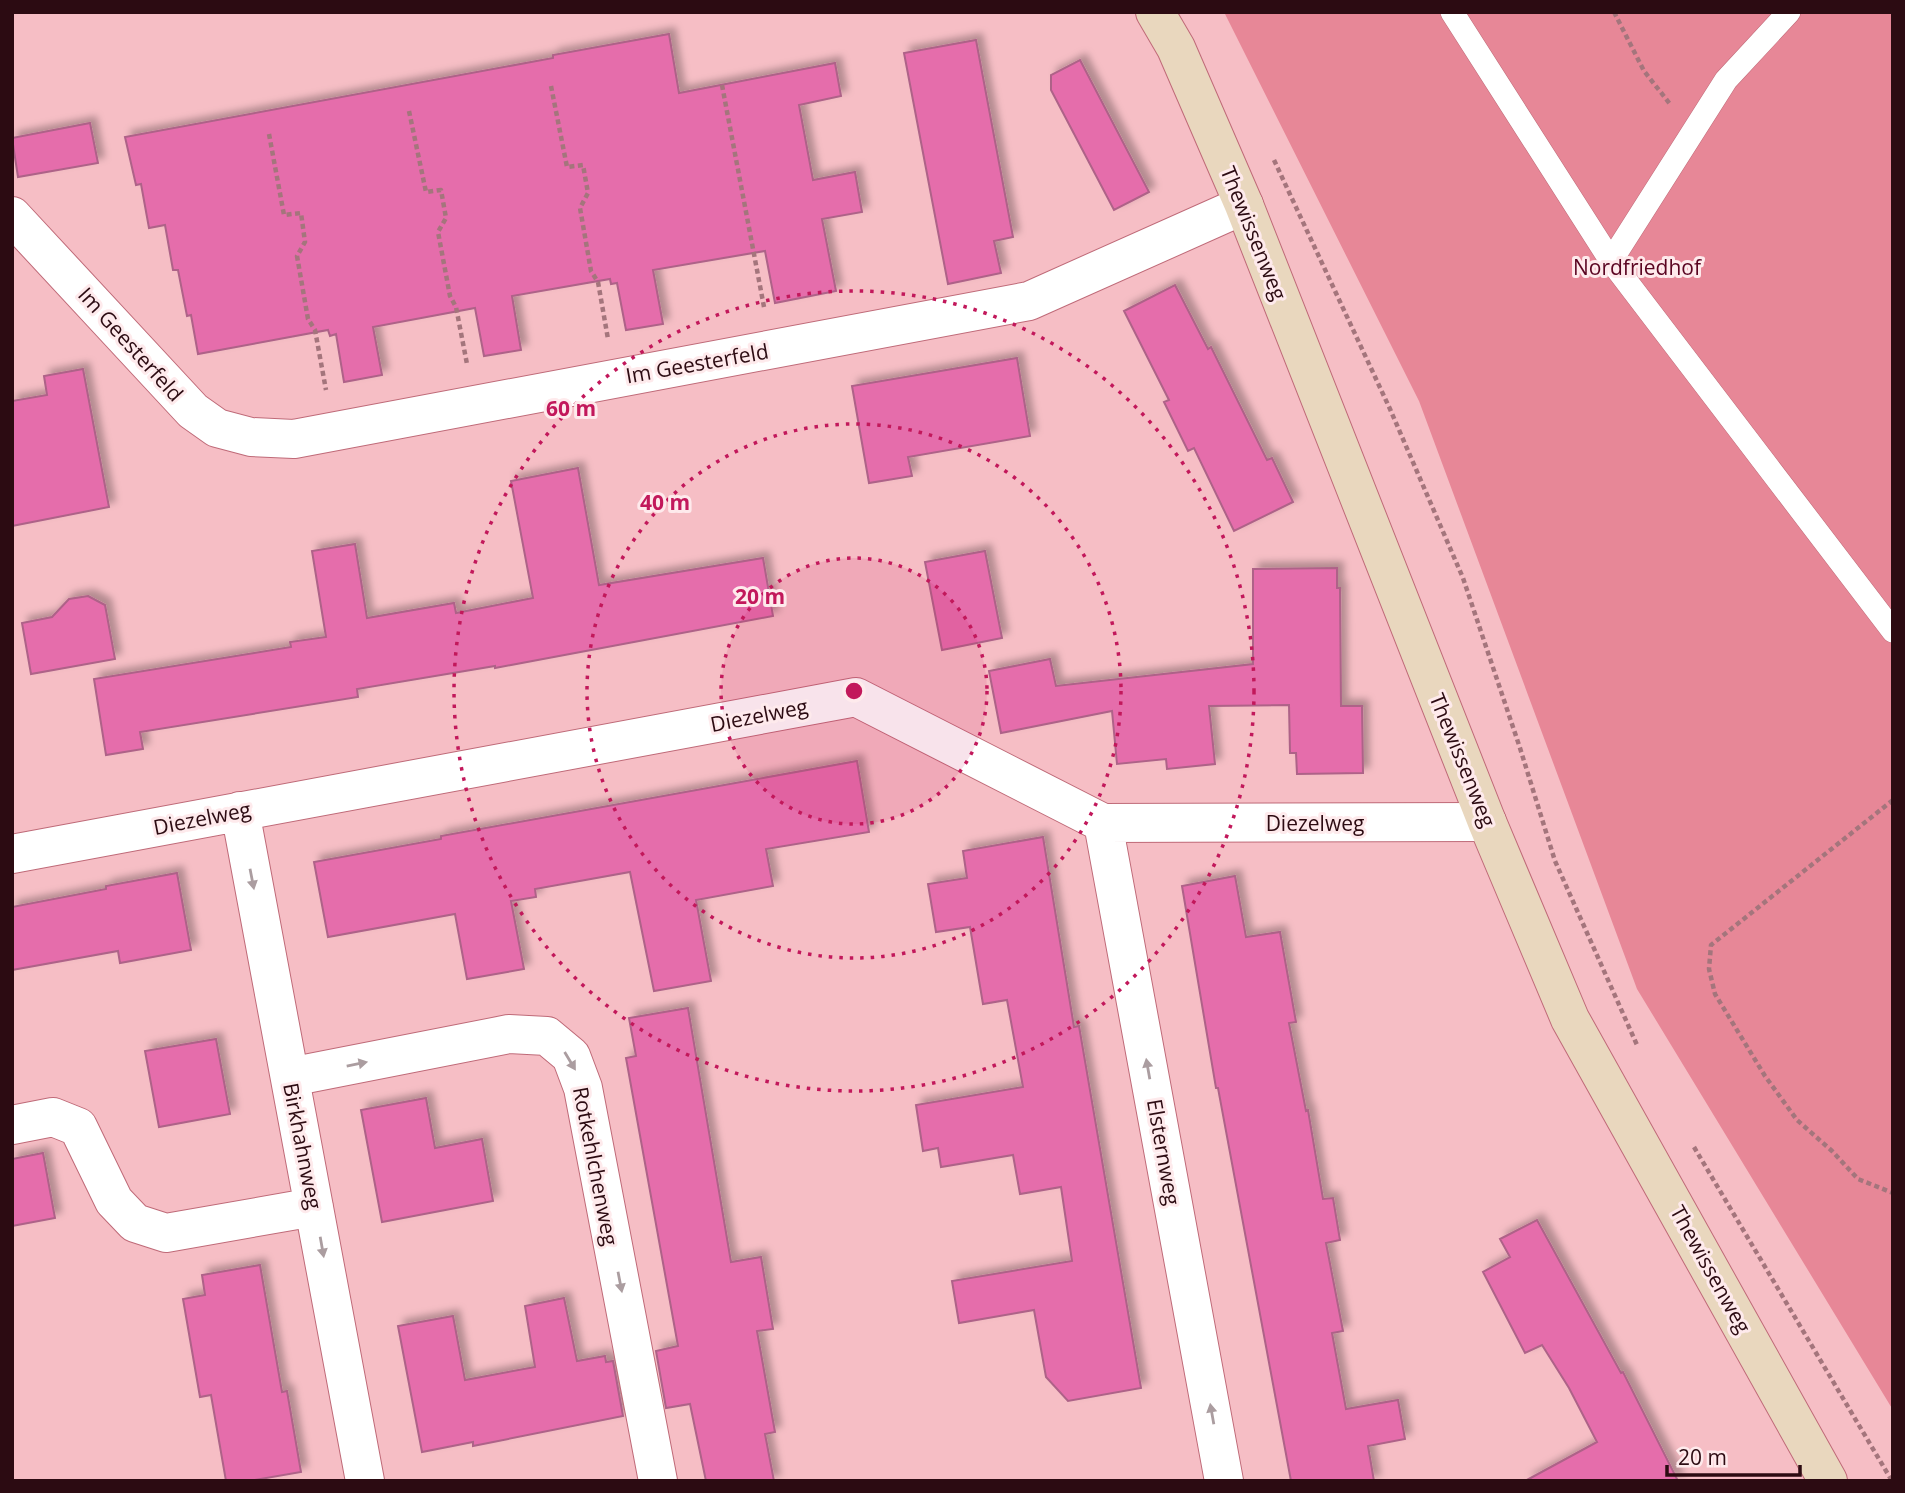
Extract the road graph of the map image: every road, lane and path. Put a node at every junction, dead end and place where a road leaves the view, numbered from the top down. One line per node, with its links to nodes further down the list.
1 (1155, 12): 11 (street, Thewissenweg)
2 (1452, 12): 13 (lane)
3 (1614, 12): 8 (path)
4 (1789, 12): 8 (lane)
5 (722, 85): 14 (path)
6 (551, 86): 15 (path)
7 (409, 111): 16 (path)
8 (1693, 132): 13 (lane)
9 (269, 134): 17 (path)
10 (1273, 159): 24 (path)
11 (1244, 205): 14 (street, Im Geesterfeld); 21 (street, Thewissenweg)
12 (12, 216): 17 (street, Im Geesterfeld)
13 (1611, 261): 18 (lane)
14 (771, 349): 15 (street, Im Geesterfeld)
15 (615, 378): 16 (street, Im Geesterfeld)
16 (474, 405): 17 (street, Im Geesterfeld)
17 (333, 432)
18 (1893, 631)
19 (1893, 800): 28 (path)
20 (240, 811): 22 (street, Diezelweg); 23 (street, Diezelweg); 25 (street, Birkhahnweg, one-way to 25)
21 (1487, 822): 22 (street, Diezelweg); 33 (street, Thewissenweg)
22 (1103, 823): 32 (street, Elsternweg, one-way to 22)
23 (12, 854)
24 (1642, 1056)
25 (290, 1077): 29 (street, Birkhahnweg); 31 (street, Rotkehlchenweg, one-way to 31)
26 (12, 1125): 29 (street)
27 (1689, 1139): 34 (path)
28 (1893, 1193)
29 (314, 1208): 30 (street, Birkhahnweg, one-way to 30)
30 (365, 1481)
31 (657, 1481)
32 (1224, 1481)
33 (1828, 1481)
34 (1892, 1481)

